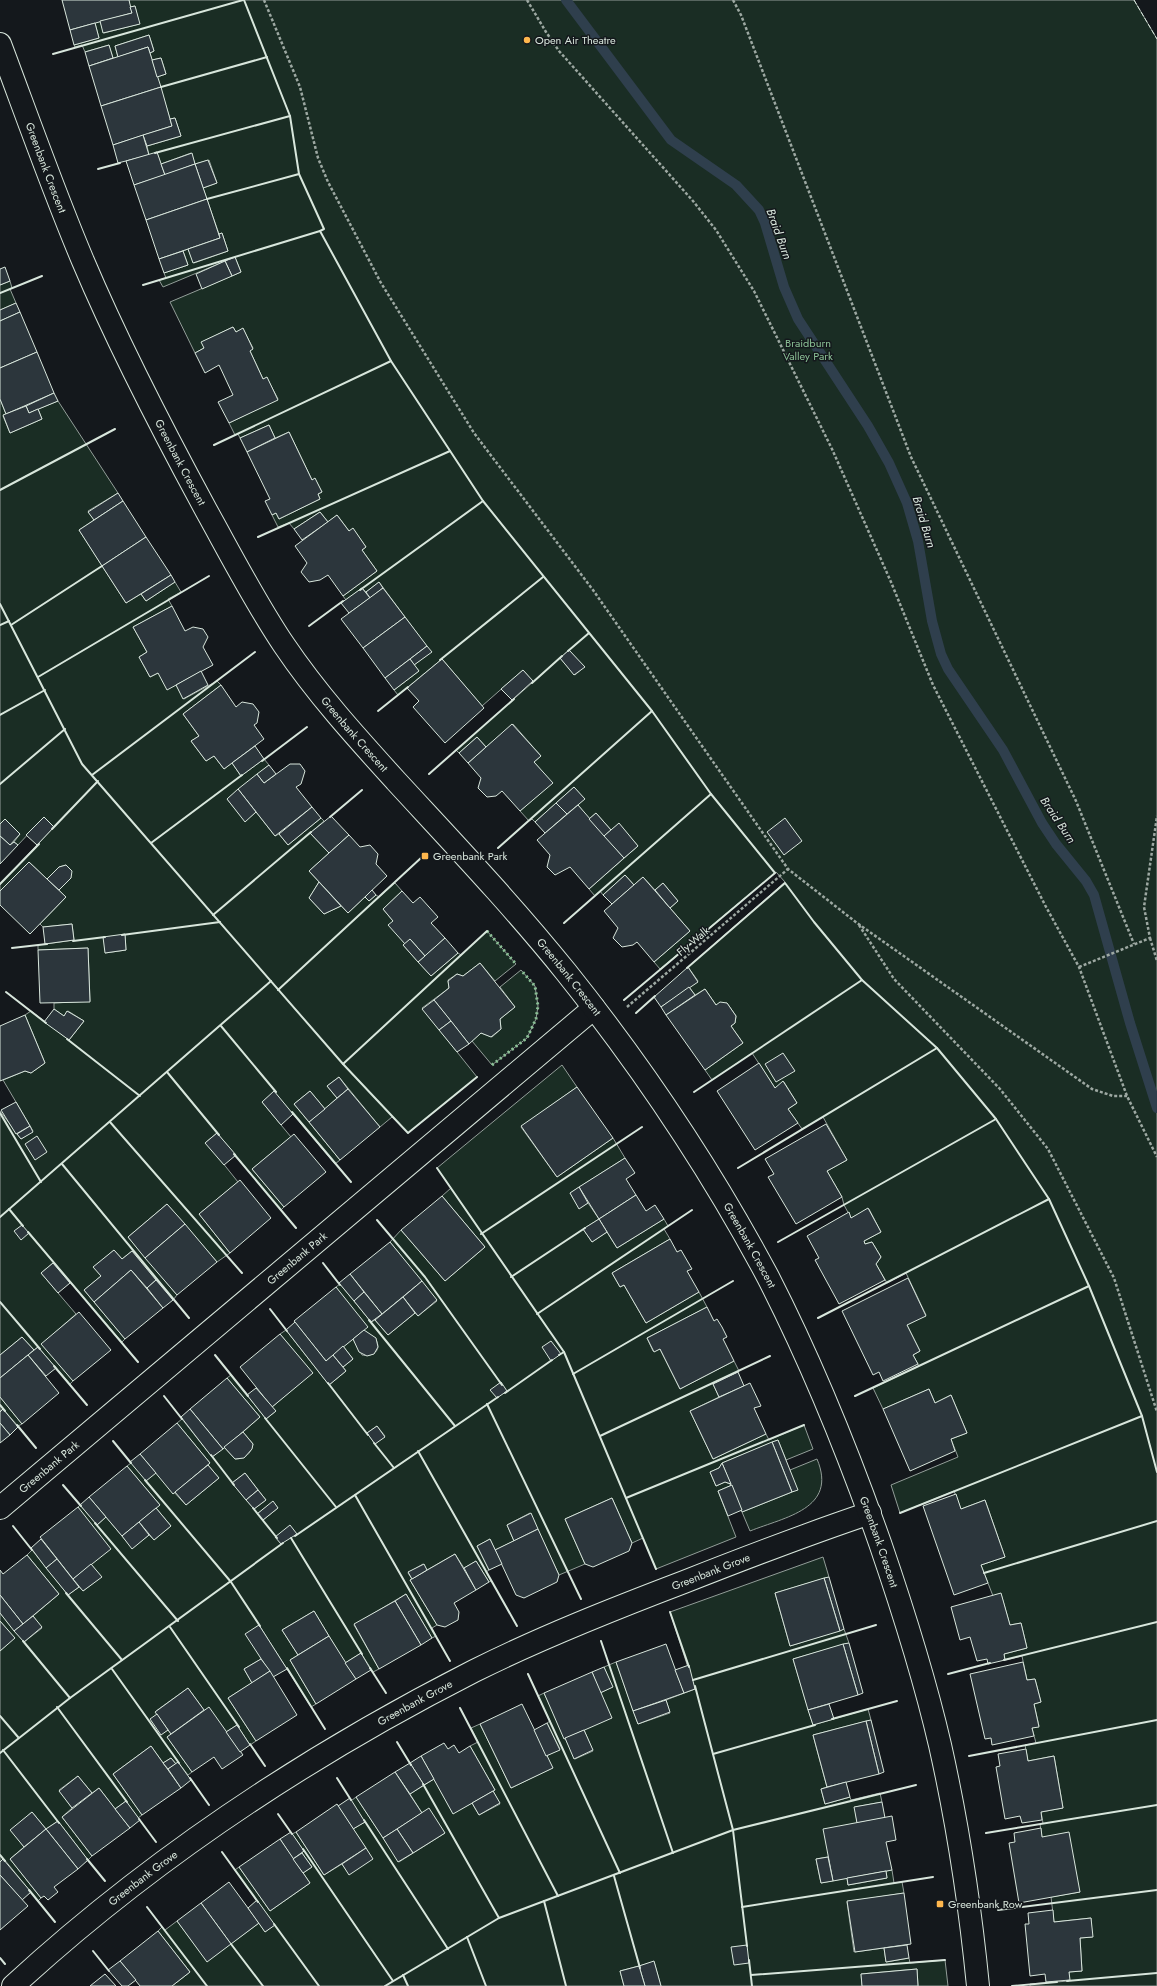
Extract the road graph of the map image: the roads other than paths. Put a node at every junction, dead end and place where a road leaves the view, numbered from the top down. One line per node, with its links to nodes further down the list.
1 (0, 44): 2 (street, Greenbank Crescent)
2 (600, 1016): 3 (street, Greenbank Park); 4 (street, Greenbank Crescent)
3 (0, 1508)
4 (870, 1513): 5 (street, Greenbank Grove); 6 (street, Greenbank Crescent)
5 (13, 1986)
6 (978, 1986)

